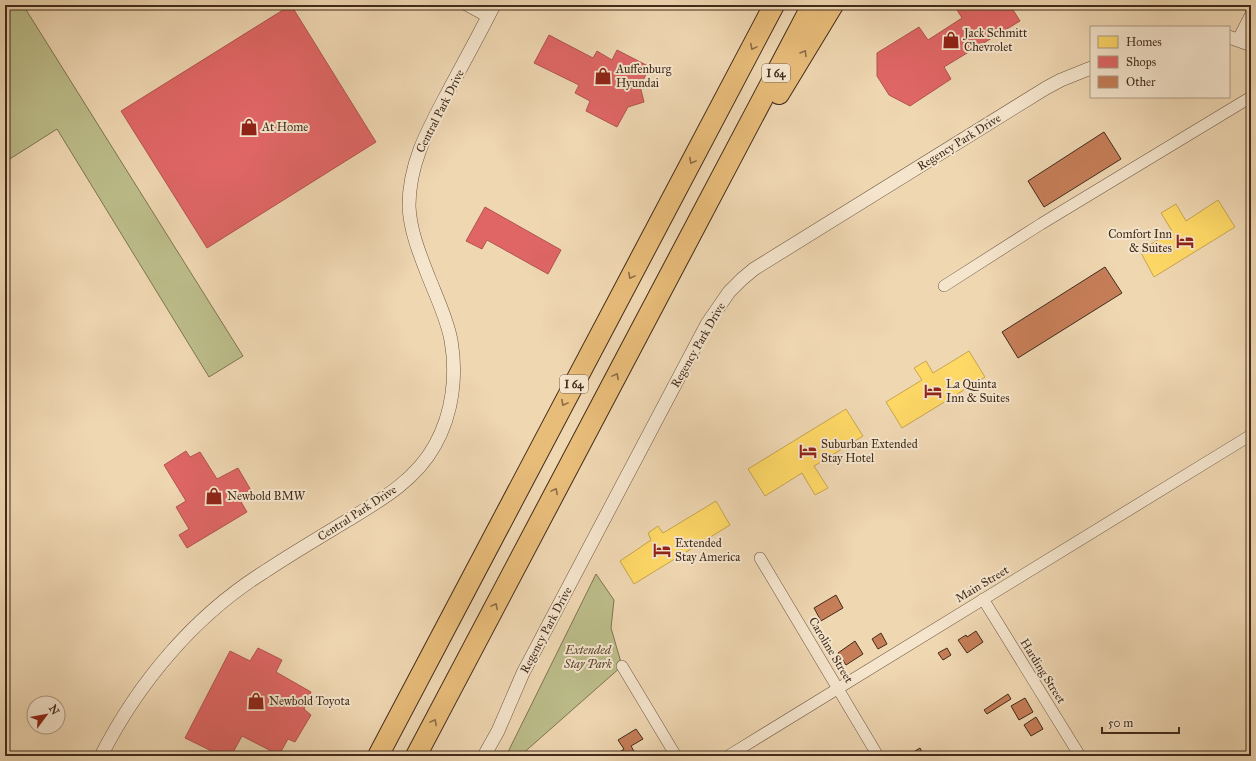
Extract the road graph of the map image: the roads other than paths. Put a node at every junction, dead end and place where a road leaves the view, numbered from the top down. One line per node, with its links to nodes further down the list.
1 (466, 5): 7 (street)
2 (494, 5): 7 (street, Central Park Drive)
3 (774, 5): 20 (highway, I 64, one-way to 20)
4 (812, 5): 12 (highway, I 64)
5 (833, 5): 12 (highway, one-way to 5)
6 (1251, 14): 8 (street)
7 (488, 17): 19 (street, Central Park Drive)
8 (1233, 38): 9 (street)
9 (1251, 45)
10 (1090, 68): 22 (street, Regency Park Drive)
11 (1251, 97): 13 (street)
12 (740, 142): 21 (highway, I 64, one-way to 12)
13 (944, 286)
14 (1251, 435): 16 (street, Main Street)
15 (760, 558): 18 (street, Caroline Street)
16 (984, 599): 18 (street, Main Street); 26 (street, Harding Street)
17 (622, 666): 23 (street)
18 (838, 688): 24 (street, Main Street); 25 (street, Caroline Street)
19 (101, 756)
20 (378, 756)
21 (416, 756)
22 (484, 756)
23 (676, 756)
24 (728, 756)
25 (878, 756)
26 (1080, 756)

